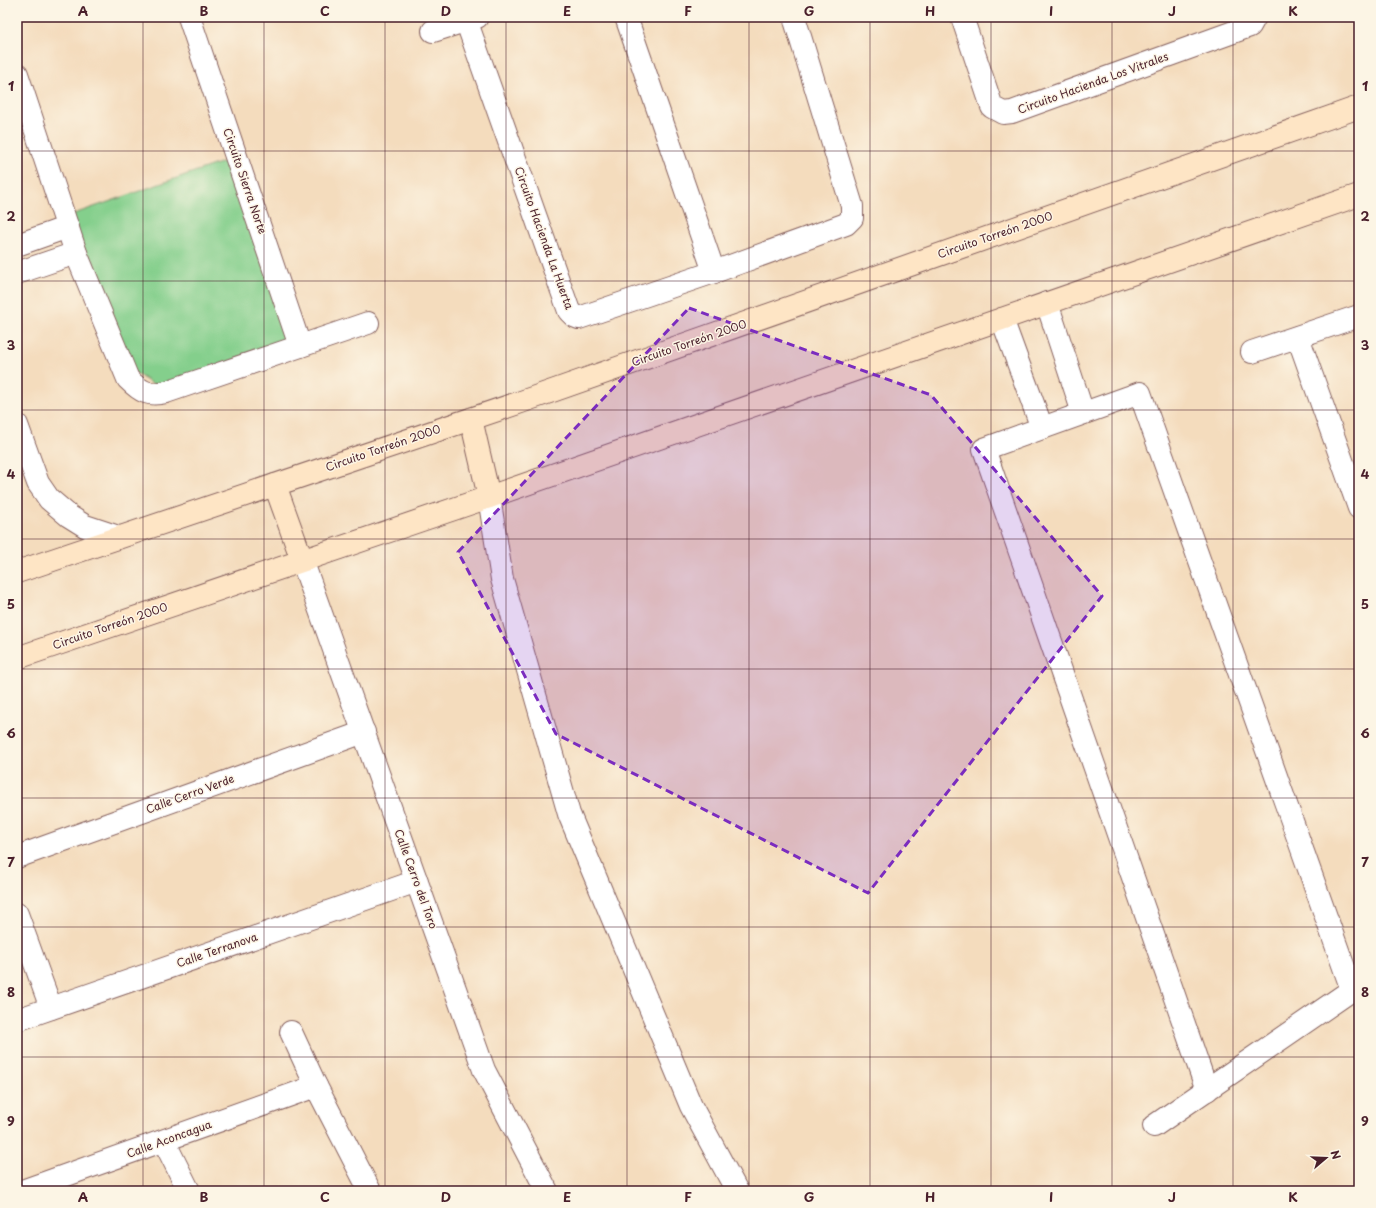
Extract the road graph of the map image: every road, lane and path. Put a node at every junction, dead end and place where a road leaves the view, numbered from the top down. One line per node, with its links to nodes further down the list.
1 (189, 17): 21 (street, Circuito Sierra Norte)
2 (626, 17): 14 (street)
3 (794, 17): 14 (street, Circuito Hacienda La Huerta)
4 (962, 17): 5 (street, Circuito Hacienda Los Vitrales)
5 (1255, 17)
6 (471, 19): 7 (street, Circuito Hacienda La Huerta); 14 (street, Circuito Hacienda La Huerta)
7 (433, 31)
8 (17, 74): 11 (street)
9 (1359, 106): 24 (main road, Circuito Torreón 2000)
10 (1359, 195): 16 (main road, Circuito Torreón 2000)
11 (68, 227): 12 (street); 13 (street)
12 (17, 245)
13 (76, 253): 15 (street); 21 (street)
14 (714, 272)
15 (17, 273)
16 (1047, 303): 18 (main road, Circuito Torreón 2000); 23 (street)
17 (1359, 316): 20 (street)
18 (1002, 319): 26 (street); 28 (main road, Circuito Torreón 2000)
19 (368, 323): 21 (street)
20 (1298, 337): 22 (street); 29 (street)
21 (300, 346)
22 (1252, 352)
23 (1083, 413): 26 (street); 38 (street)
24 (471, 419): 27 (main road, Circuito Torreón 2000); 28 (main road)
25 (17, 425): 30 (street)
26 (1042, 428): 43 (street)
27 (275, 484): 30 (main road, Circuito Torreón 2000); 31 (main road)
28 (489, 497): 31 (main road, Circuito Torreón 2000); 50 (street)
29 (1359, 508)
30 (118, 537): 32 (main road, Circuito Torreón 2000)
31 (302, 560): 33 (main road, Circuito Torreón 2000); 34 (street, Calle Cerro del Toro)
32 (17, 572)
33 (17, 658)
34 (364, 732): 35 (street, Calle Cerro Verde); 36 (street, Calle Cerro del Toro)
35 (17, 857)
36 (416, 881): 39 (street, Calle Terranova); 49 (street, Calle Cerro del Toro)
37 (17, 914): 39 (street)
38 (1356, 987): 43 (street)
39 (51, 1008): 40 (street, Calle Terranova)
40 (17, 1020)
41 (291, 1032): 42 (street)
42 (316, 1086): 45 (street, Calle Aconcagua); 48 (street)
43 (1207, 1090): 44 (street)
44 (1154, 1126)
45 (164, 1141): 46 (street, Calle Aconcagua); 47 (street)
46 (22, 1191)
47 (189, 1191)
48 (370, 1191)
49 (547, 1191)
50 (737, 1191)

